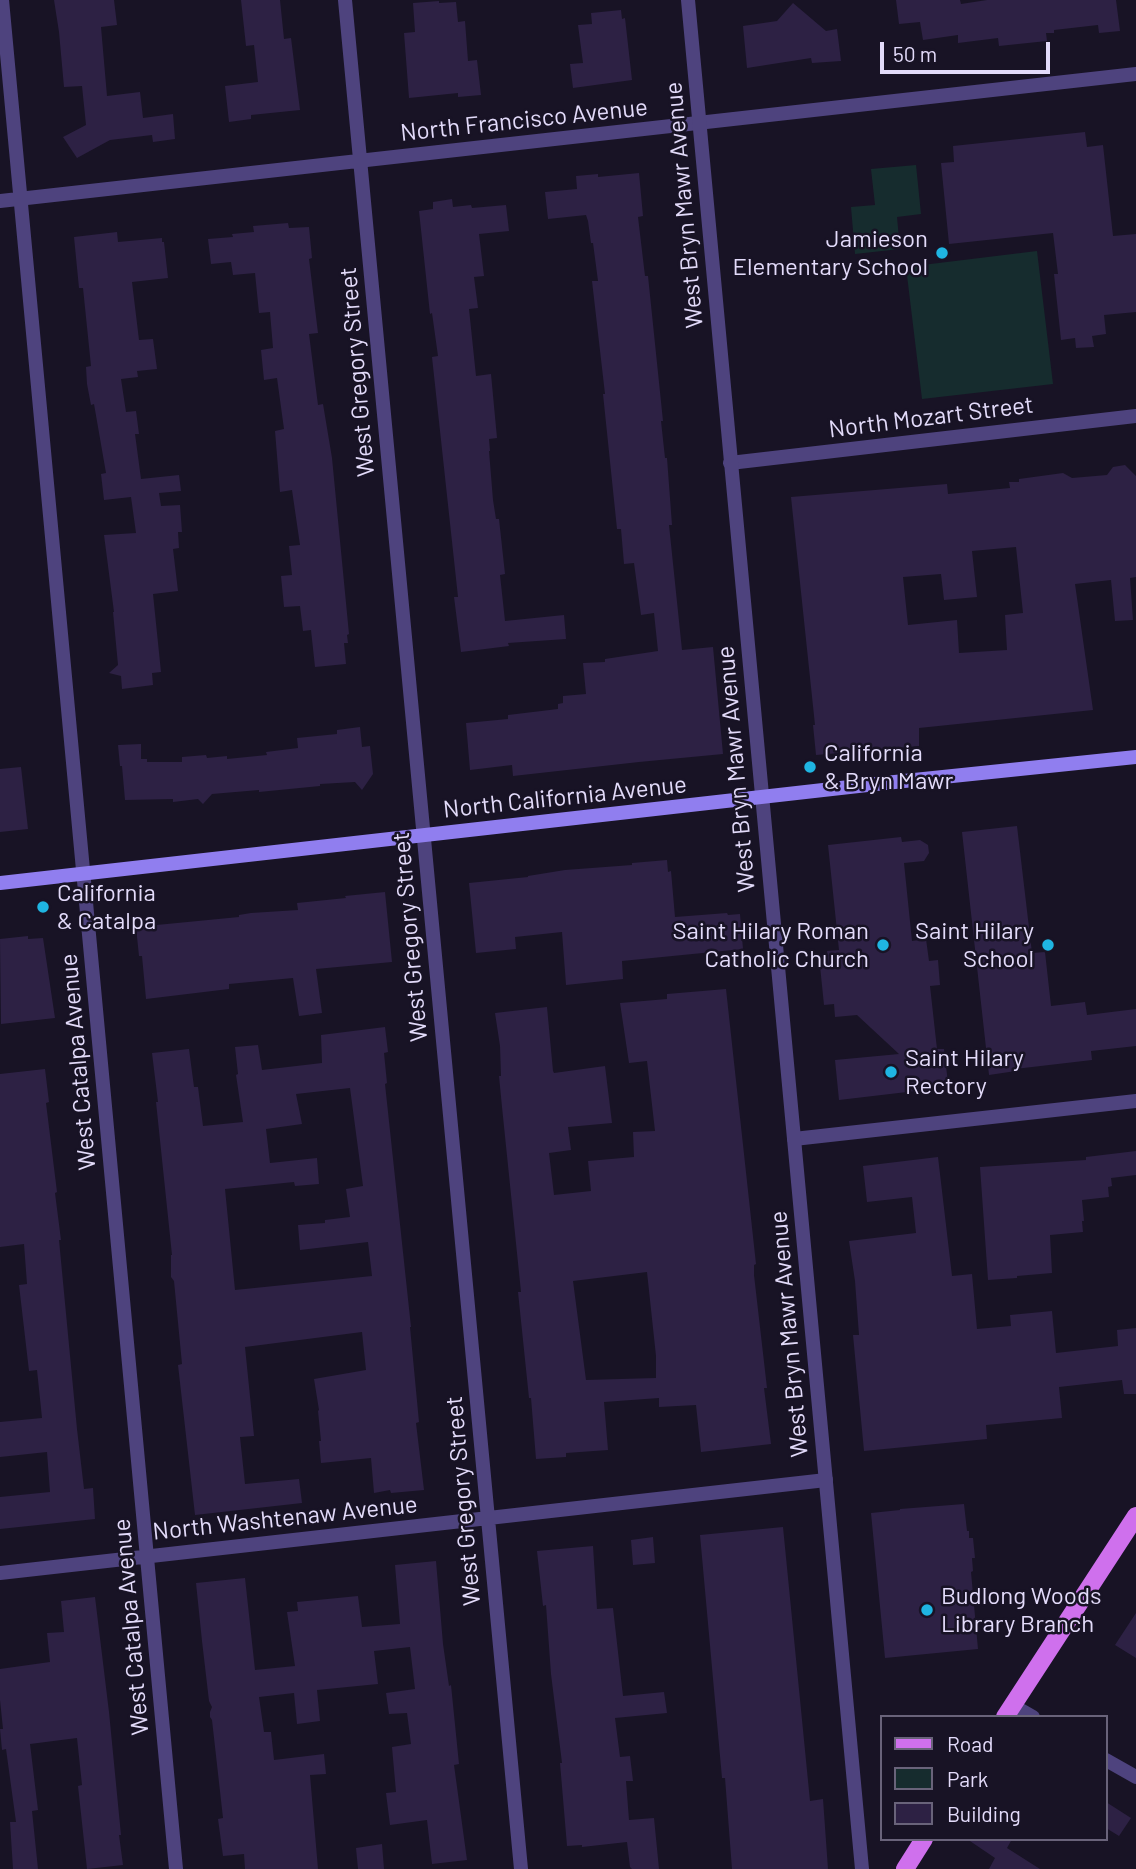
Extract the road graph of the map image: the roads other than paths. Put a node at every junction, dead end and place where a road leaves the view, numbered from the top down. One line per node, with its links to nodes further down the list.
1 (2, 0): 7 (street, West Catalpa Avenue)
2 (345, 0): 6 (street, West Gregory Street)
3 (688, 0): 5 (street, West Bryn Mawr Avenue)
4 (1136, 74): 5 (street, North Francisco Avenue)
5 (699, 123): 6 (street, North Francisco Avenue); 10 (street, West Bryn Mawr Avenue)
6 (360, 161): 7 (street, North Francisco Avenue); 13 (street, West Gregory Street)
7 (21, 198): 8 (street, North Francisco Avenue); 14 (street, West Catalpa Avenue)
8 (0, 201)
9 (1136, 416): 10 (street, North Mozart Street)
10 (730, 463): 12 (street, West Bryn Mawr Avenue)
11 (1136, 757): 12 (main road, North California Avenue)
12 (761, 798): 13 (main road, North California Avenue); 17 (street, West Bryn Mawr Avenue)
13 (423, 836): 14 (main road, North California Avenue); 20 (street, West Gregory Street)
14 (83, 874): 15 (main road, North California Avenue); 21 (street, West Catalpa Avenue)
15 (0, 883)
16 (1136, 1101): 17 (street)
17 (794, 1139): 18 (street, West Bryn Mawr Avenue)
18 (826, 1480): 20 (street, North Washtenaw Avenue); 29 (street, West Bryn Mawr Avenue)
19 (1136, 1516): 23 (main road)
20 (488, 1518): 21 (street, North Washtenaw Avenue); 28 (street, West Gregory Street)
21 (147, 1557): 22 (street, North Washtenaw Avenue); 27 (street, West Catalpa Avenue)
22 (0, 1573)
23 (1009, 1711)
24 (1108, 1761): 25 (street)
25 (1136, 1777)
26 (924, 1841): 30 (main road)
27 (176, 1869)
28 (521, 1869)
29 (862, 1869)
30 (905, 1869)

